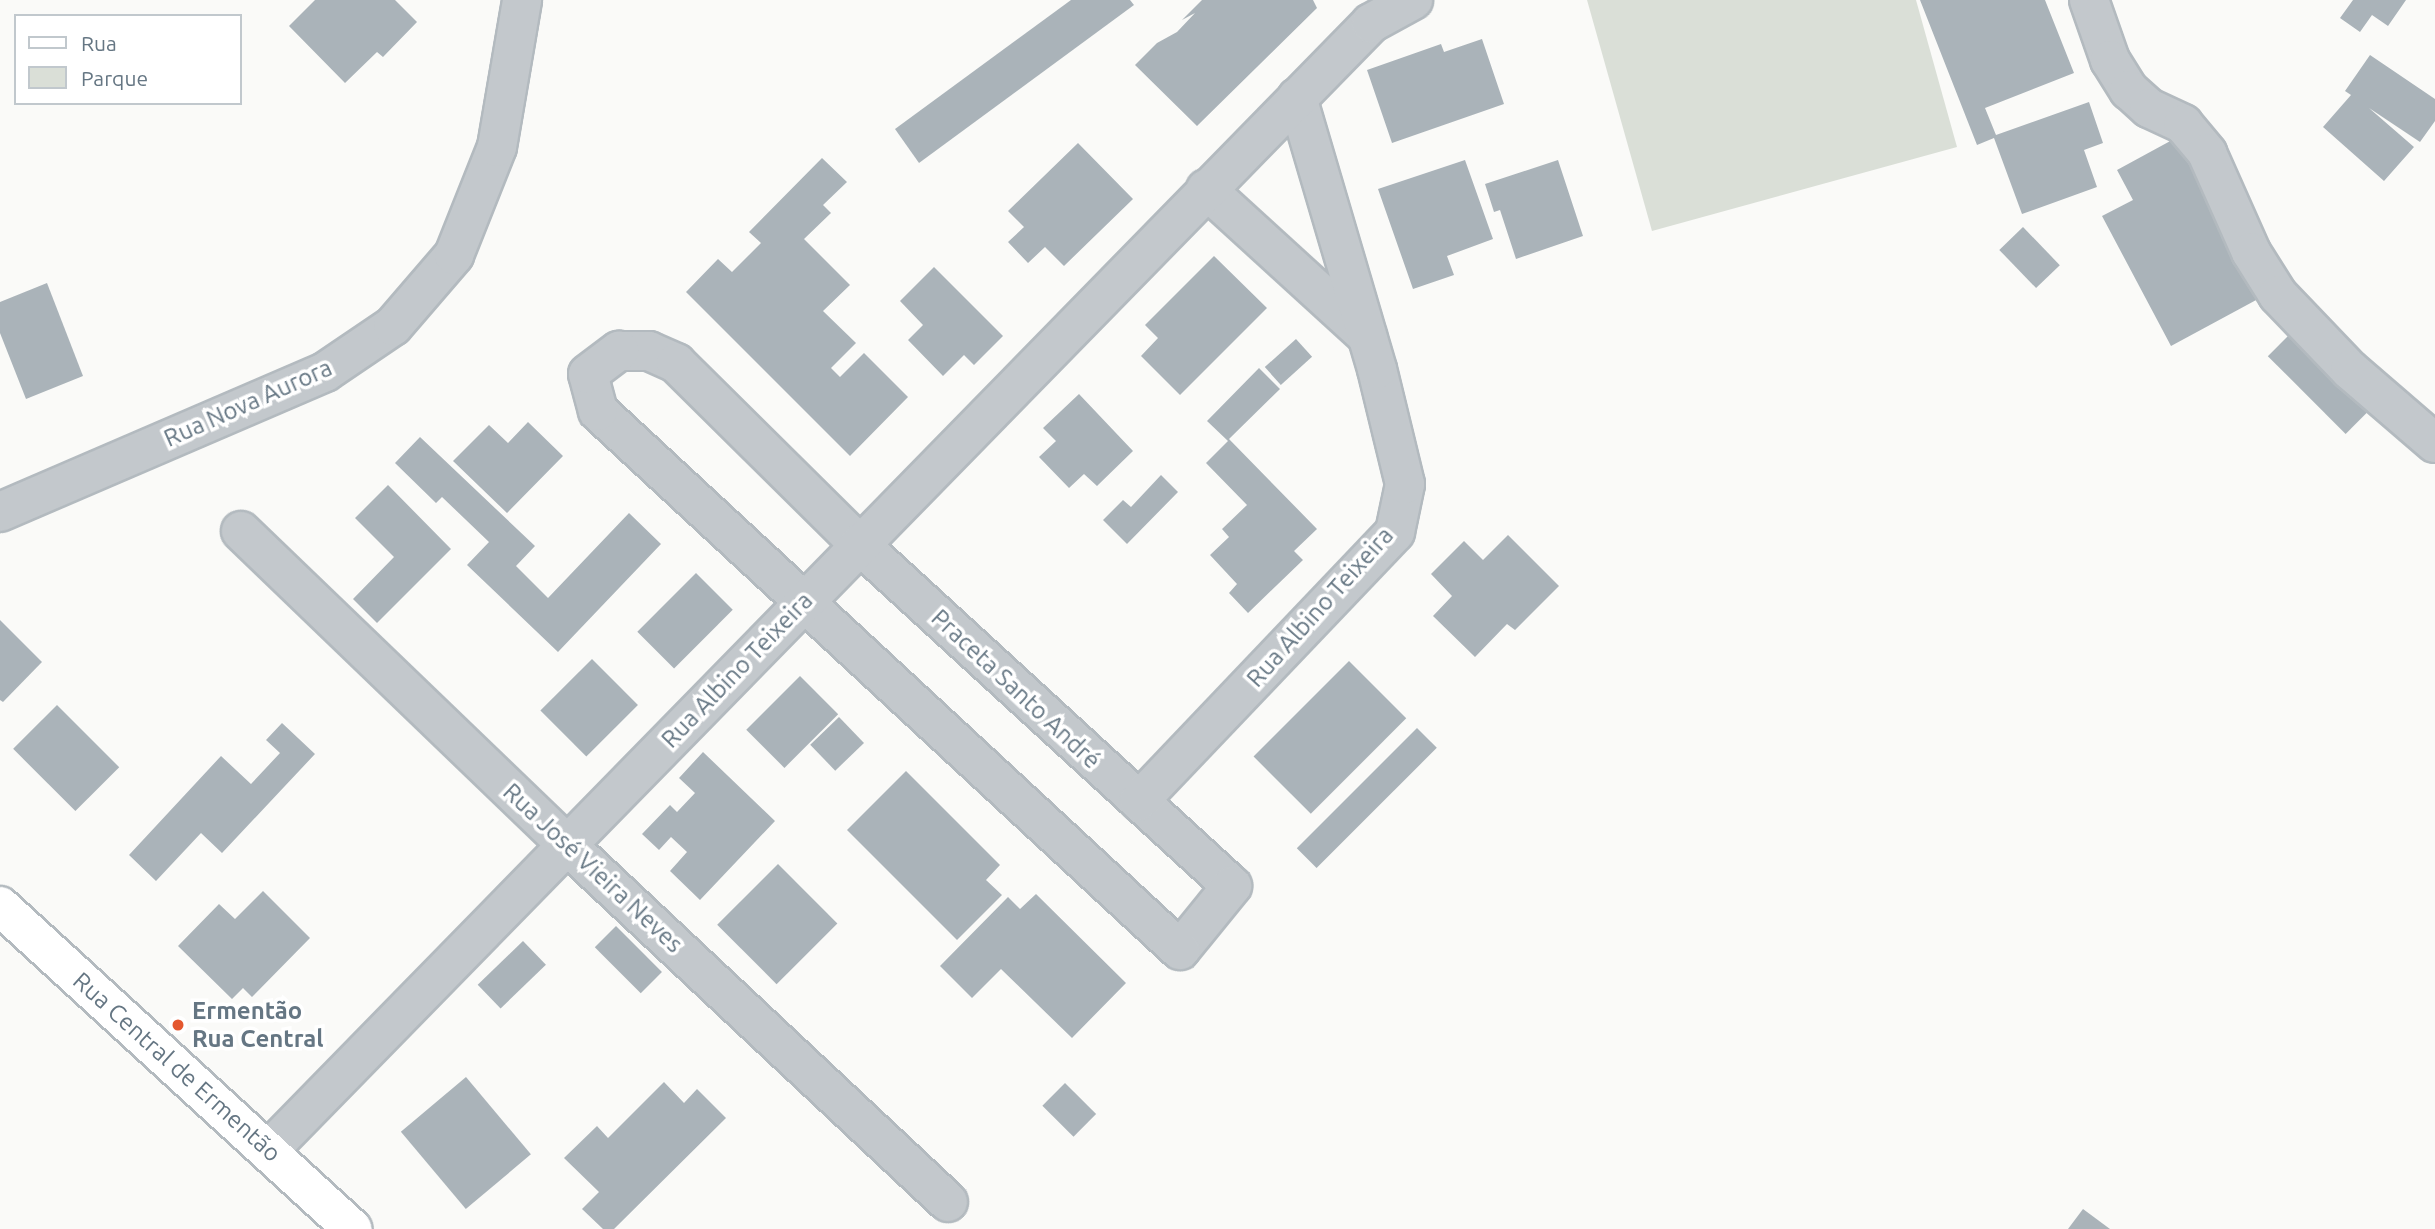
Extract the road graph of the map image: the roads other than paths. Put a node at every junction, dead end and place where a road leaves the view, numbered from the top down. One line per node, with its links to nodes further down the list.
1 (522, 0): 8 (street, Rua Nova Aurora)
2 (1413, 0): 4 (street, Rua Albino Teixeira)
3 (2089, 0): 7 (street)
4 (1297, 98): 5 (street, Rua Albino Teixeira); 6 (street, Rua Albino Teixeira)
5 (1206, 189): 6 (street); 10 (street, Rua Albino Teixeira)
6 (1367, 336): 12 (street, Rua Albino Teixeira)
7 (2435, 443)
8 (0, 512)
9 (241, 531): 13 (street, Rua José Vieira Neves)
10 (859, 544): 11 (street, Rua Albino Teixeira); 11 (street, Praceta Santo André); 12 (street, Praceta Santo André)
11 (802, 603): 12 (street, Praceta Santo André); 13 (street, Rua Albino Teixeira)
12 (1139, 802)
13 (567, 845): 15 (street, Rua Albino Teixeira); 16 (street, Rua José Vieira Neves)
14 (0, 906): 15 (street, Rua Central de Ermentão)
15 (269, 1150): 17 (street, Rua Central de Ermentão)
16 (948, 1202)
17 (353, 1229)

